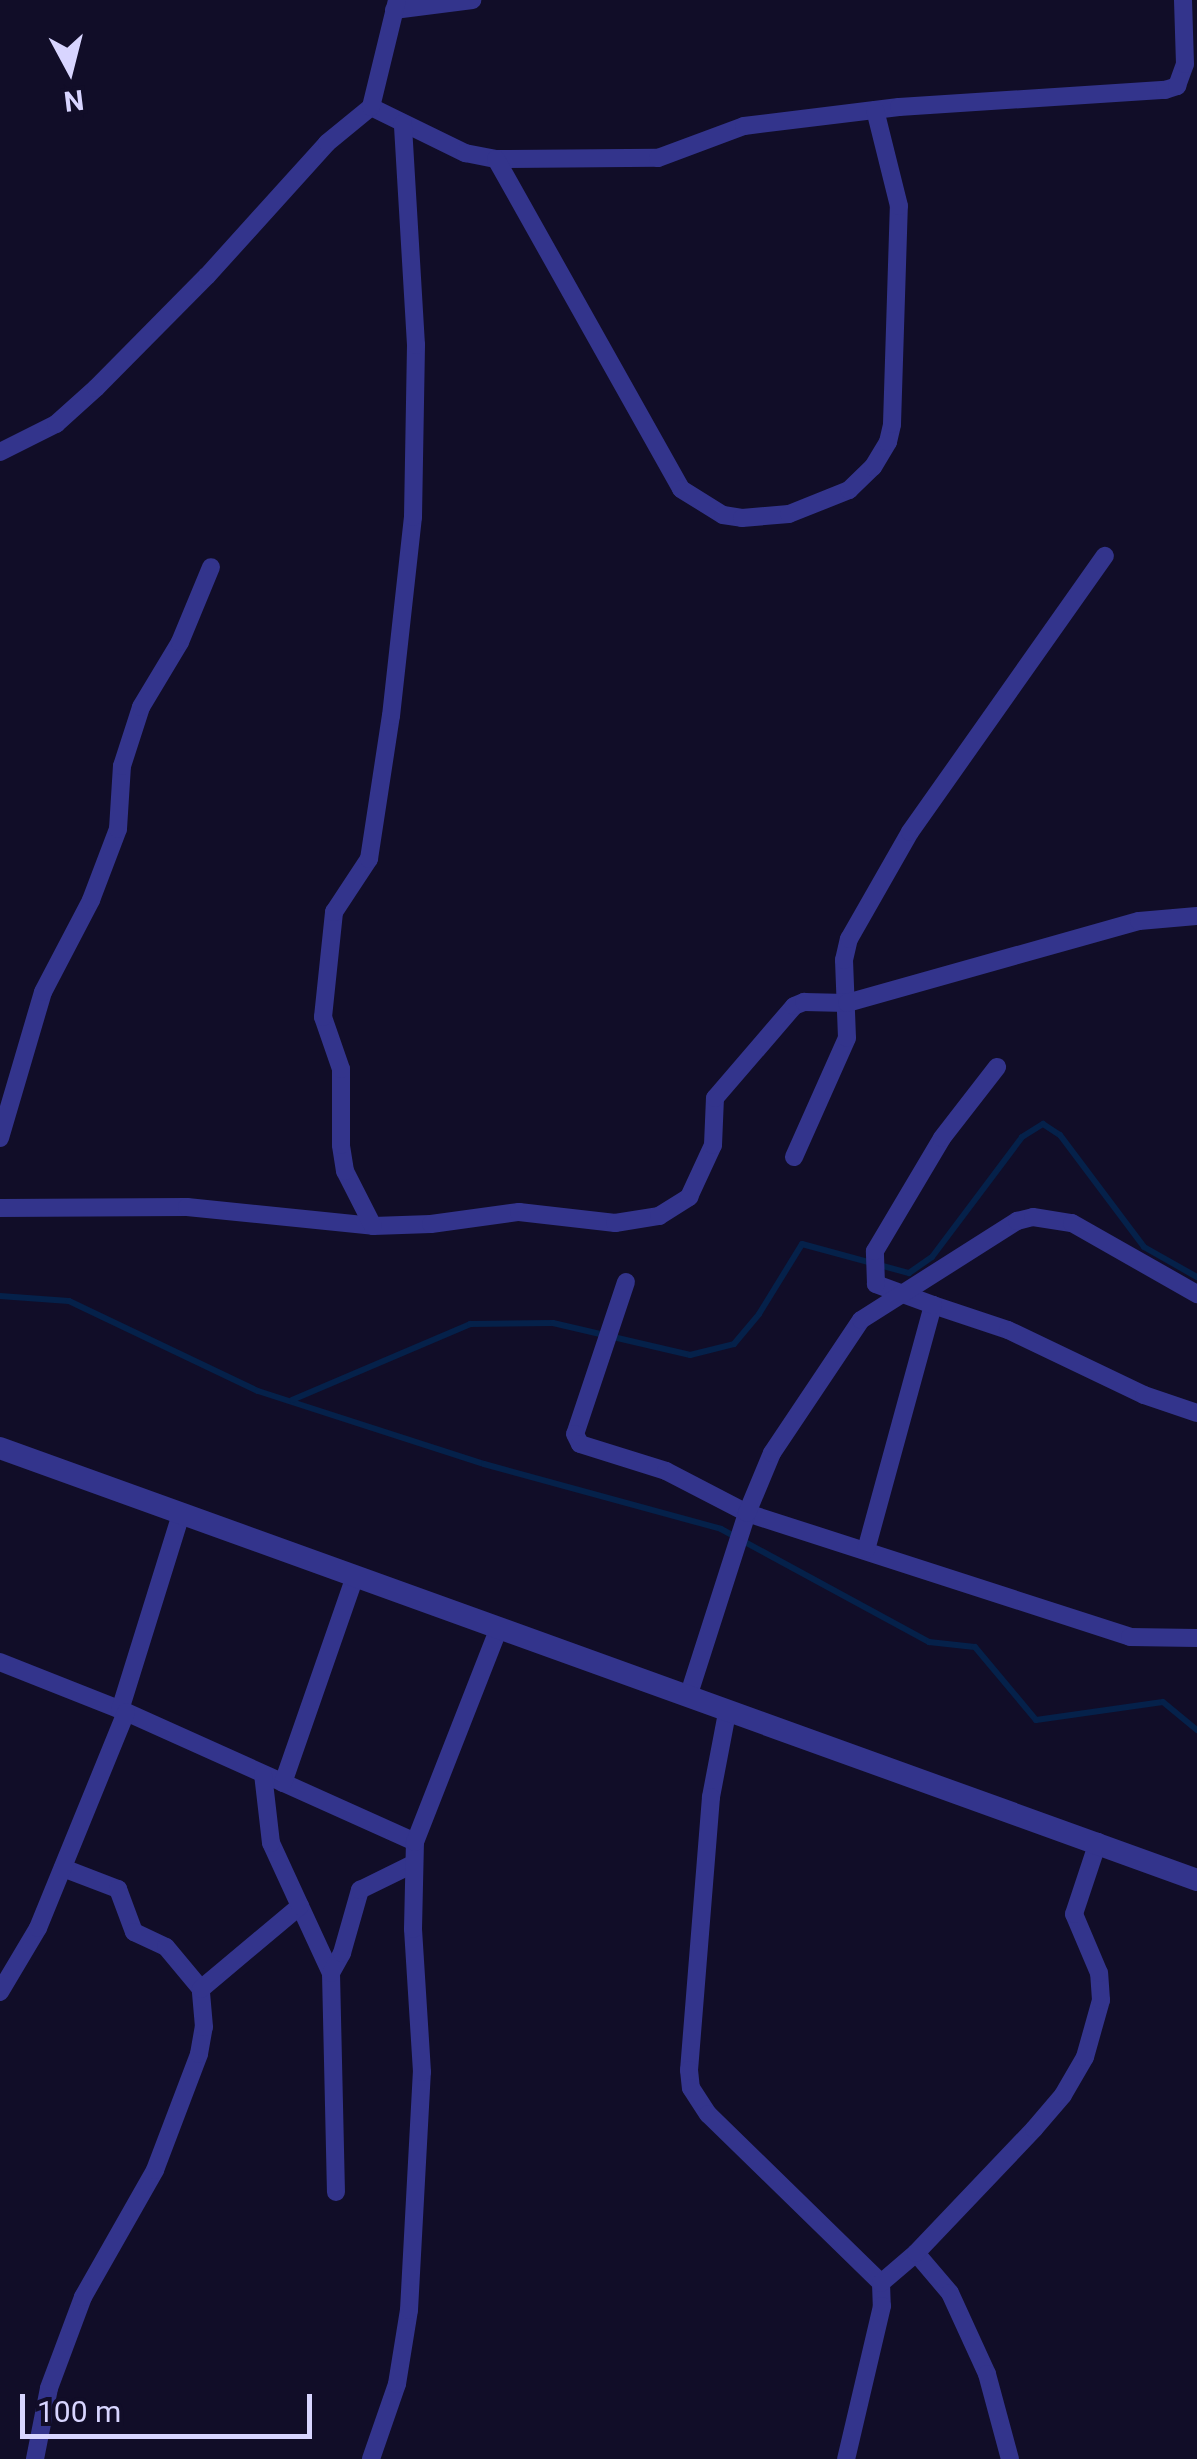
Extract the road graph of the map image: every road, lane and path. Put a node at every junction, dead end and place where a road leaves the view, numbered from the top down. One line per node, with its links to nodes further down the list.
1 (472, 0): 3 (street)
2 (1183, 0): 5 (street)
3 (395, 5): 4 (street)
4 (371, 106): 6 (street); 8 (street)
5 (875, 110): 7 (street); 7 (street)
6 (402, 123): 7 (street); 17 (street)
7 (496, 159)
8 (0, 452)
9 (1104, 556): 12 (street)
10 (211, 567): 14 (street)
11 (1197, 916): 12 (street)
12 (847, 1003): 15 (street); 17 (street)
13 (997, 1066): 19 (street)
14 (0, 1138)
15 (794, 1157)
16 (0, 1208): 17 (street)
17 (373, 1226)
18 (626, 1282): 25 (street)
19 (899, 1292): 20 (street); 21 (street); 25 (street)
20 (1197, 1294)
21 (934, 1305): 22 (street); 26 (street)
22 (1197, 1412)
23 (0, 1448): 24 (street)
24 (181, 1514): 27 (street); 32 (street)
25 (746, 1519): 26 (street); 31 (street)
26 (866, 1550): 29 (street)
27 (354, 1576): 28 (street); 35 (street)
28 (498, 1628): 31 (street); 36 (street)
29 (1197, 1638)
30 (0, 1662): 32 (street)
31 (688, 1698): 33 (street)
32 (123, 1711): 34 (street); 39 (street)
33 (727, 1713): 37 (street); 47 (street)
34 (262, 1774): 35 (street); 41 (street)
35 (282, 1783): 36 (street)
36 (415, 1842): 38 (street)
37 (1098, 1842): 40 (street); 46 (street)
38 (411, 1865): 42 (street); 49 (street)
39 (63, 1868): 43 (street); 44 (street)
40 (1197, 1880)
41 (300, 1906): 42 (street); 43 (street)
42 (331, 1973): 45 (street)
43 (202, 1989): 48 (street)
44 (0, 1992)
45 (336, 2192)
46 (916, 2253): 47 (street); 51 (street)
47 (880, 2283): 50 (street)
48 (35, 2459)
49 (371, 2459)
50 (846, 2459)
51 (1010, 2459)

